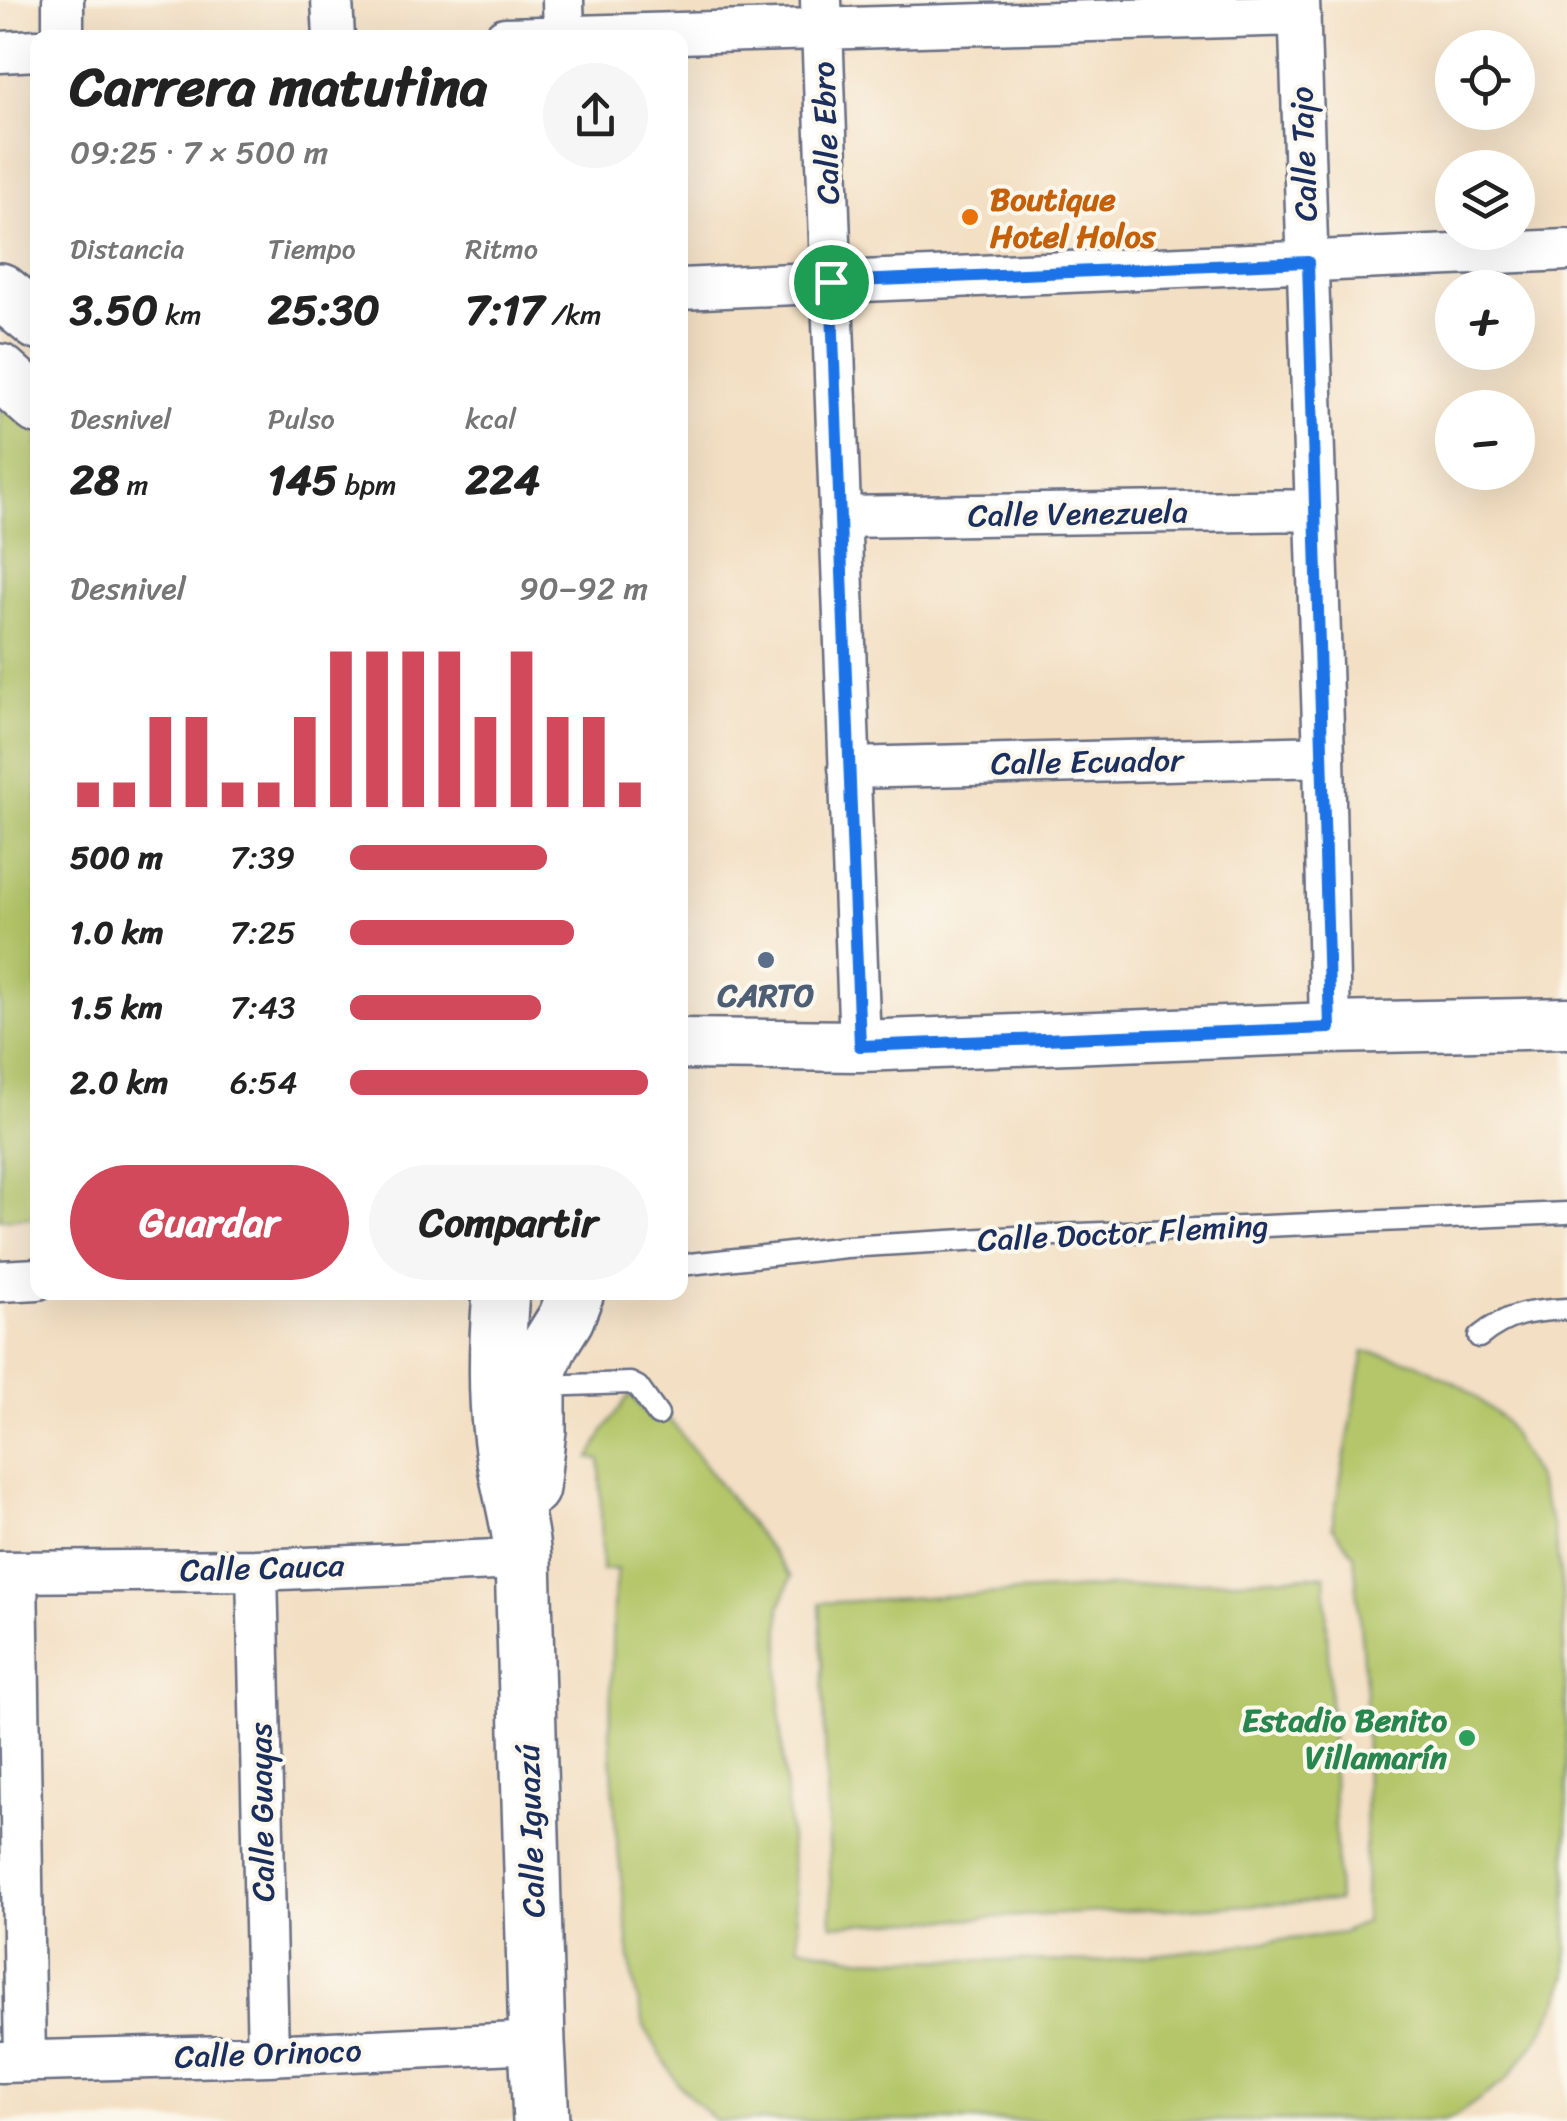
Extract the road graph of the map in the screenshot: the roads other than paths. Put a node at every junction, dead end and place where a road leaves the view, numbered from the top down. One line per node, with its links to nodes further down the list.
1 (63, 0): 6 (street)
2 (332, 0): 7 (street)
3 (1299, 8): 4 (street); 12 (street, Calle Tajo)
4 (822, 14): 5 (street); 13 (street, Calle Ebro)
5 (564, 18): 8 (street)
6 (64, 30)
7 (334, 30)
8 (529, 30)
9 (30, 50): 10 (street)
10 (0, 52)
11 (1567, 250): 12 (street)
12 (1308, 262): 13 (street); 17 (street, Calle Tajo)
13 (831, 282): 14 (street); 18 (street, Calle Ebro)
14 (688, 289)
15 (0, 372): 16 (main road)
16 (30, 399)
17 (1316, 510): 18 (street, Calle Venezuela); 19 (street, Calle Tajo)
18 (840, 518): 20 (street, Calle Ebro)
19 (1324, 756): 20 (street, Calle Ecuador); 22 (street, Calle Tajo)
20 (849, 768): 24 (street, Calle Ebro)
21 (1567, 1023): 22 (street)
22 (1330, 1028): 24 (street)
23 (688, 1044): 24 (street)
24 (860, 1046)
25 (1567, 1214): 26 (lane, Calle Doctor Fleming)
26 (688, 1264)
27 (30, 1279): 28 (street)
28 (0, 1281)
29 (500, 1300): 35 (main road, Calle Iguazú)
30 (573, 1300): 33 (main road, Calle Iguazú)
31 (1567, 1309): 32 (lane)
32 (1479, 1337)
33 (538, 1386): 34 (lane); 35 (main road, Calle Iguazú)
34 (658, 1415)
35 (522, 1549): 36 (street, Calle Cauca); 38 (main road, Calle Iguazú)
36 (256, 1570): 37 (street, Calle Cauca); 39 (street, Calle Guayas)
37 (8, 1572): 40 (street)
38 (537, 2042): 39 (street, Calle Orinoco); 41 (main road, Calle Iguazú)
39 (268, 2055): 40 (street, Calle Orinoco)
40 (12, 2062)
41 (542, 2121)

